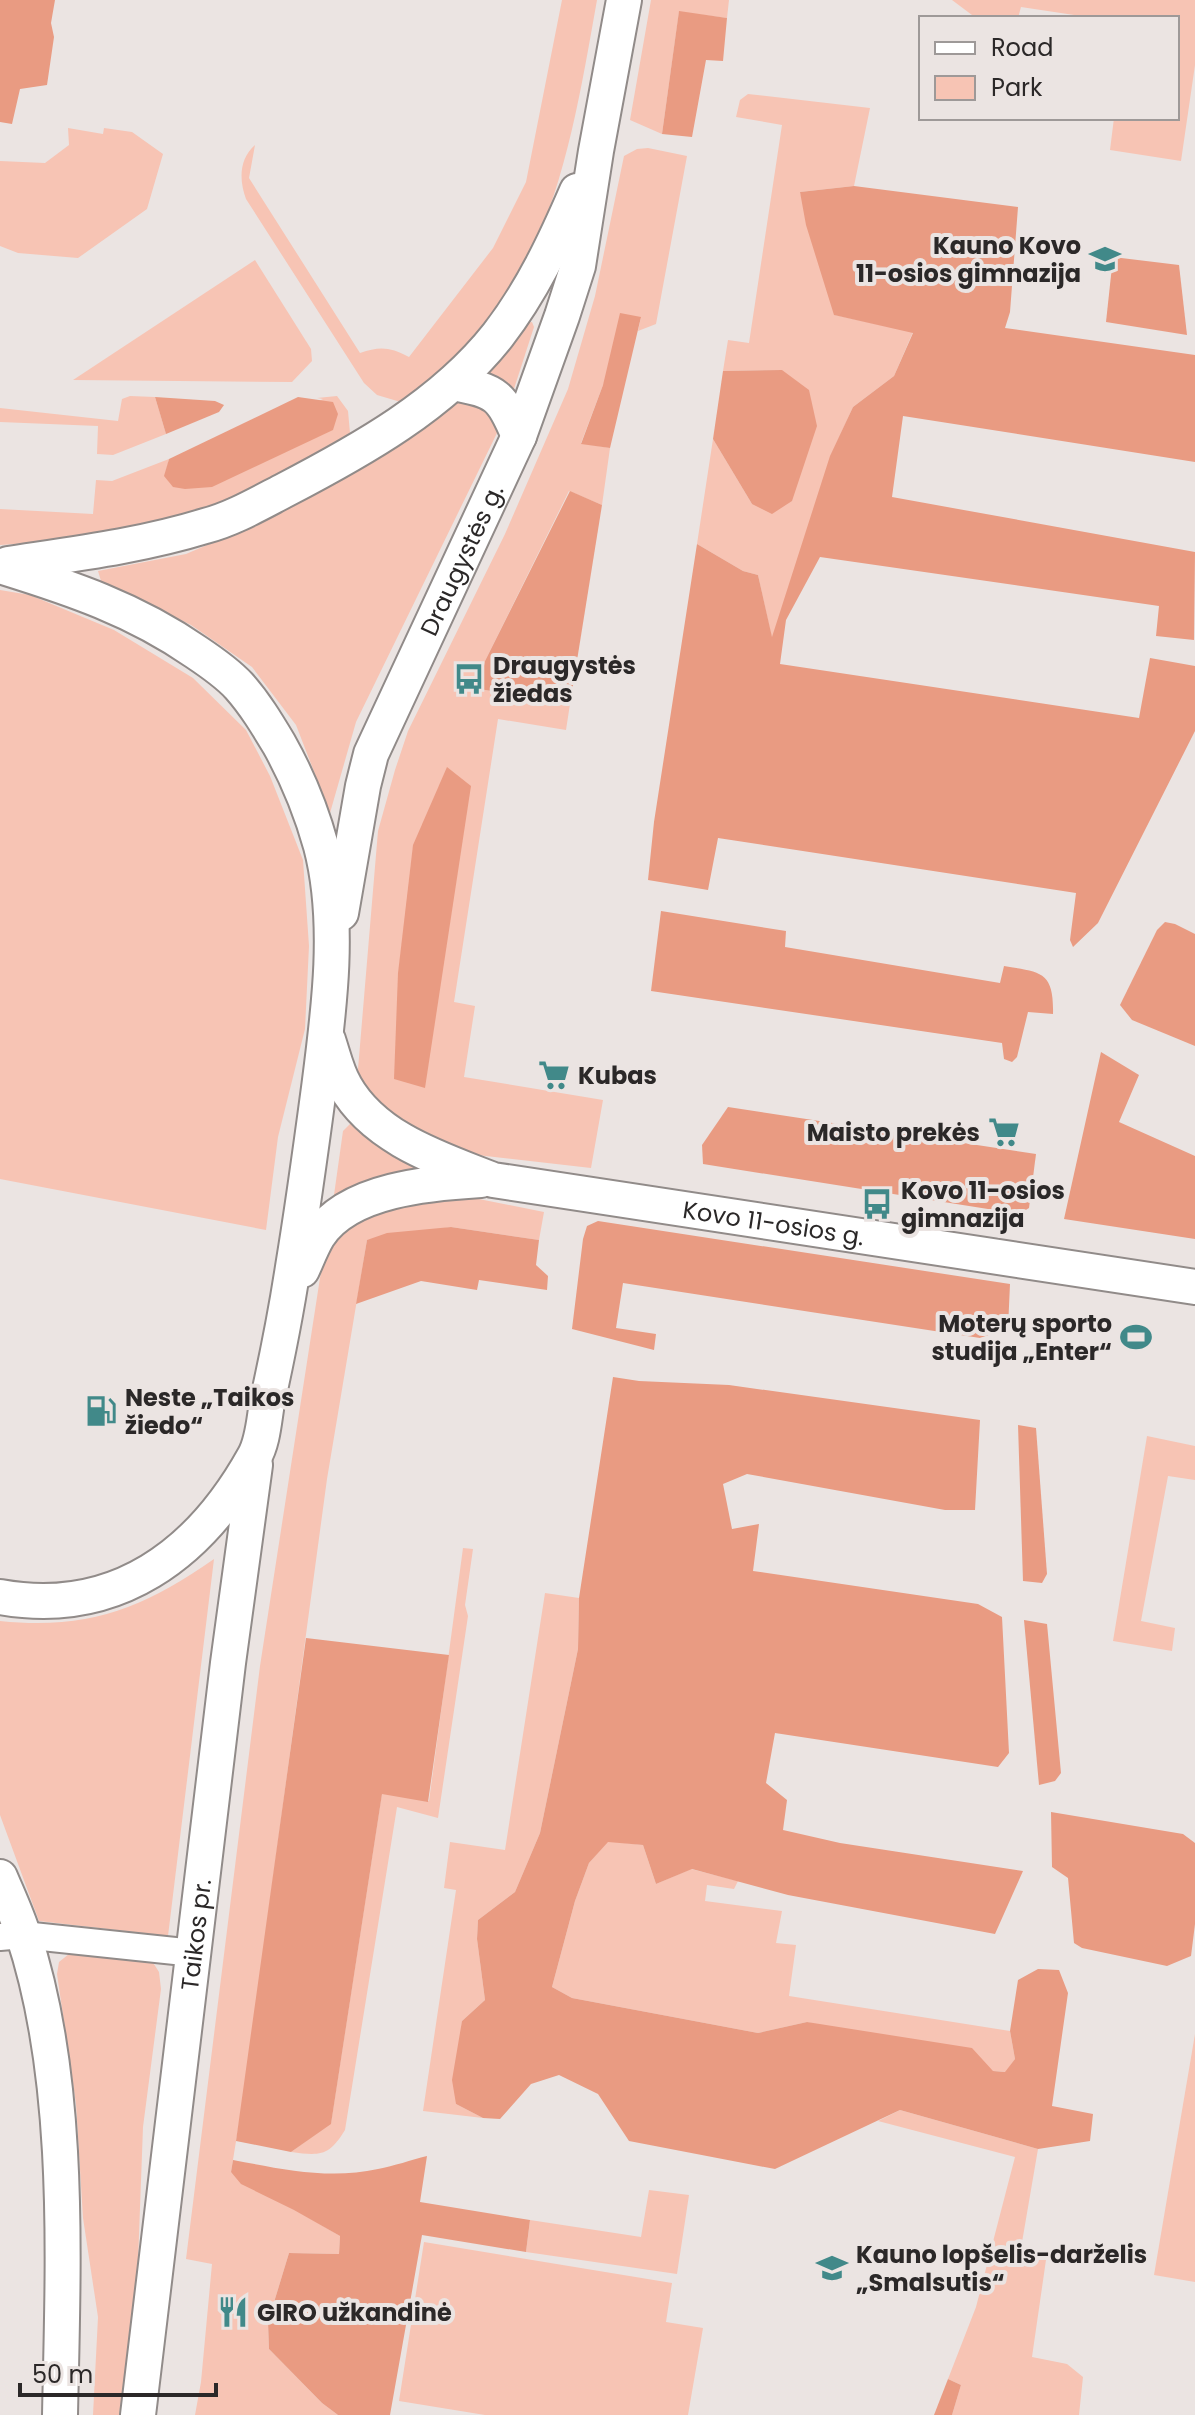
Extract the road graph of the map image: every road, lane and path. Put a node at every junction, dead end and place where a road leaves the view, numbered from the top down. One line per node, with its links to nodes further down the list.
1 (624, 0): 2 (main road, Draugystės g.)
2 (596, 151): 3 (main road, Draugystės g.); 4 (main road, Draugystės g.)
3 (453, 383): 4 (main road); 5 (main road, Draugystės g.)
4 (519, 436): 6 (main road, Draugystės g.)
5 (0, 565): 6 (main road)
6 (331, 969): 7 (main road)
7 (326, 1036): 8 (main road, Kovo 11-osios g.); 10 (main road)
8 (493, 1180): 9 (main road, Kovo 11-osios g.); 10 (main road, Kovo 11-osios g.)
9 (1195, 1287)
10 (289, 1295): 11 (main road)
11 (257, 1453): 12 (main road); 15 (main road, Taikos pr.)
12 (0, 1597)
13 (0, 1877): 14 (main road)
14 (12, 1936): 15 (street); 16 (main road)
15 (194, 1953): 17 (main road, Taikos pr.)
16 (60, 2415)
17 (138, 2415)

